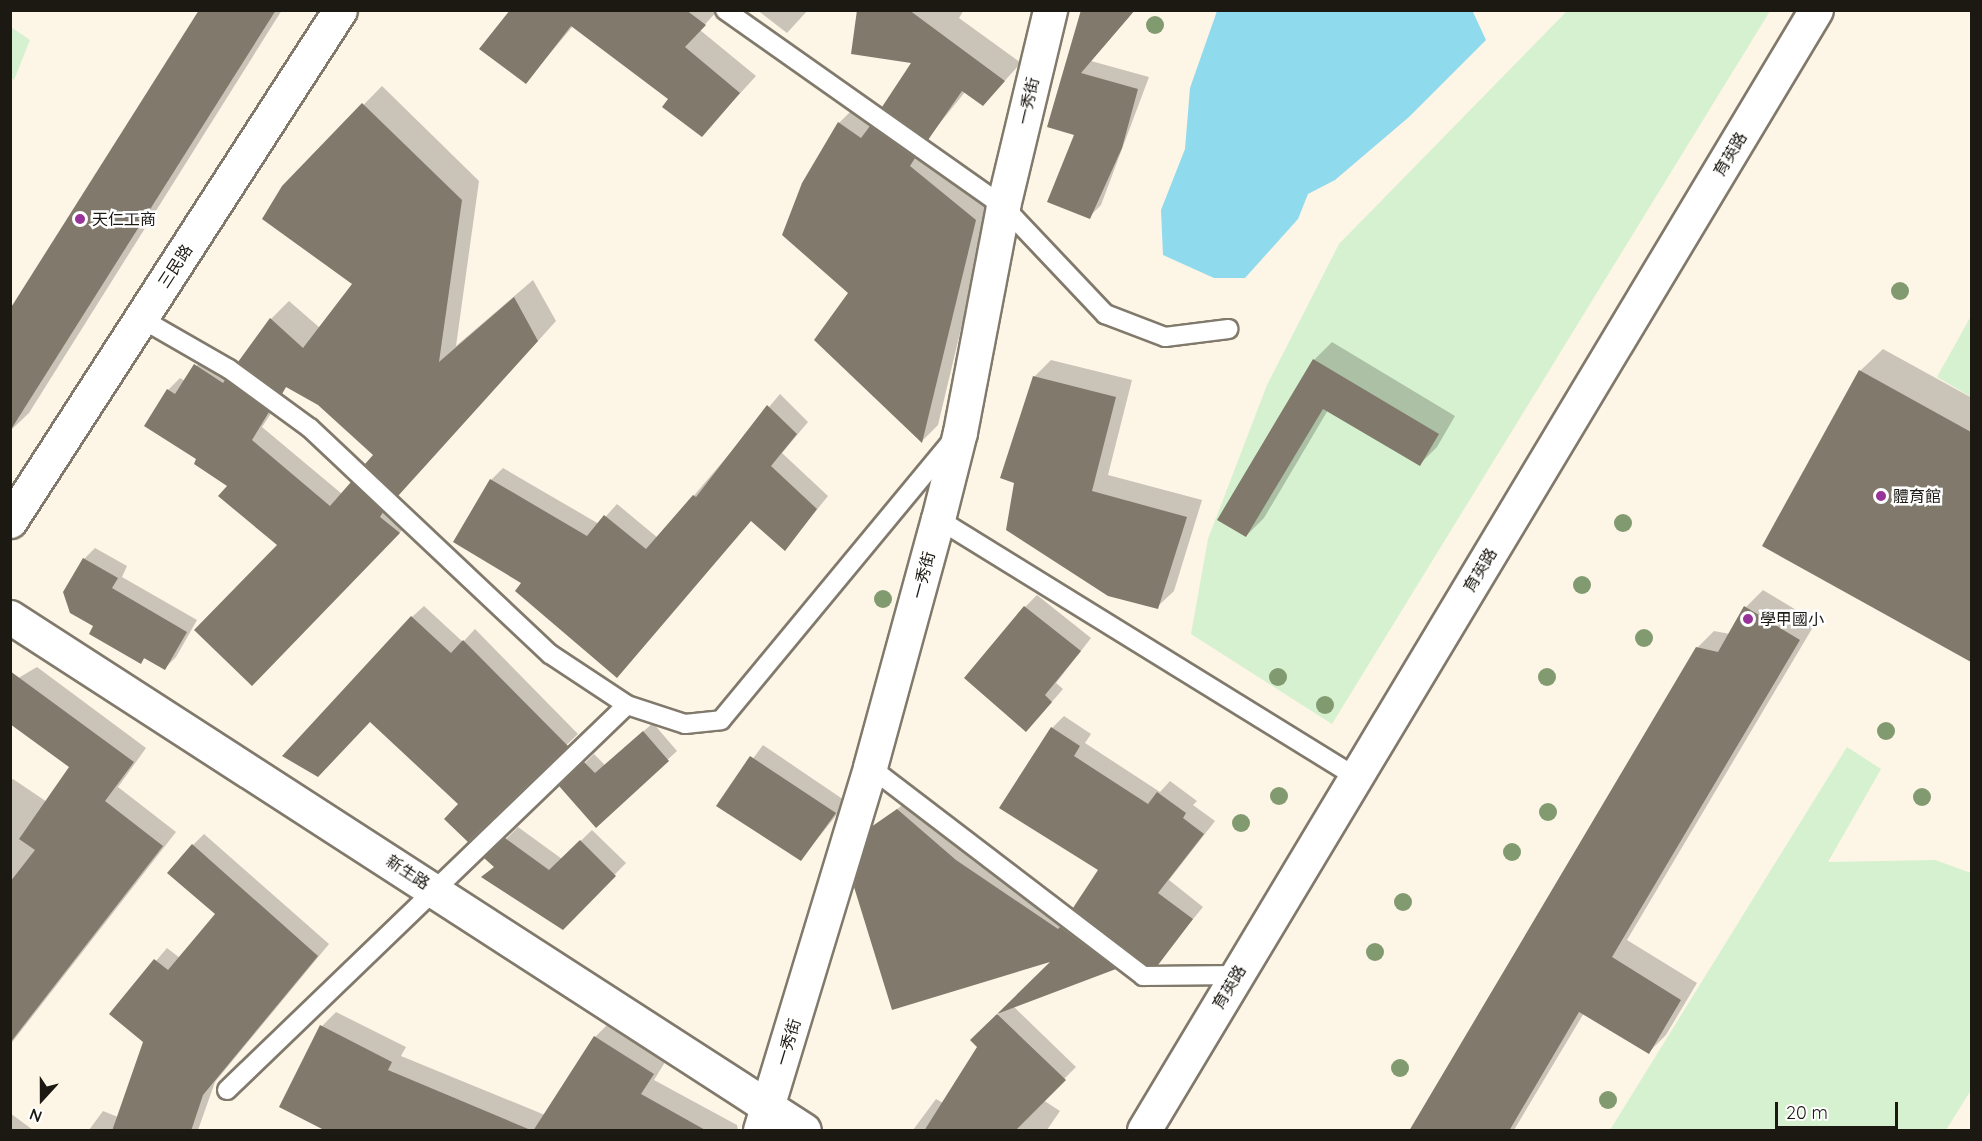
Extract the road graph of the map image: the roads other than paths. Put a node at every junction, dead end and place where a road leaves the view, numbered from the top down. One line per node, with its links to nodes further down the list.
1 (340, 10): 6 (street, 三民路)
2 (725, 10): 5 (lane)
3 (1050, 10): 5 (street, 一秀街)
4 (1816, 10): 14 (street, 育英路)
5 (1004, 206): 7 (lane); 8 (street, 一秀街)
6 (142, 319): 10 (street, 三民路); 12 (lane)
7 (1228, 329)
8 (960, 432): 9 (street, 一秀街); 12 (lane)
9 (938, 519): 13 (street, 一秀街); 14 (lane)
10 (10, 521)
11 (10, 617): 15 (street, 新生路)
12 (627, 705): 15 (lane)
13 (870, 767): 16 (lane); 18 (street, 一秀街)
14 (1356, 777): 16 (street, 育英路)
15 (438, 891): 17 (lane); 18 (street, 新生路)
16 (1237, 975): 20 (street, 育英路)
17 (227, 1090)
18 (764, 1118): 19 (street, 新生路)
19 (804, 1131)
20 (1144, 1131)

